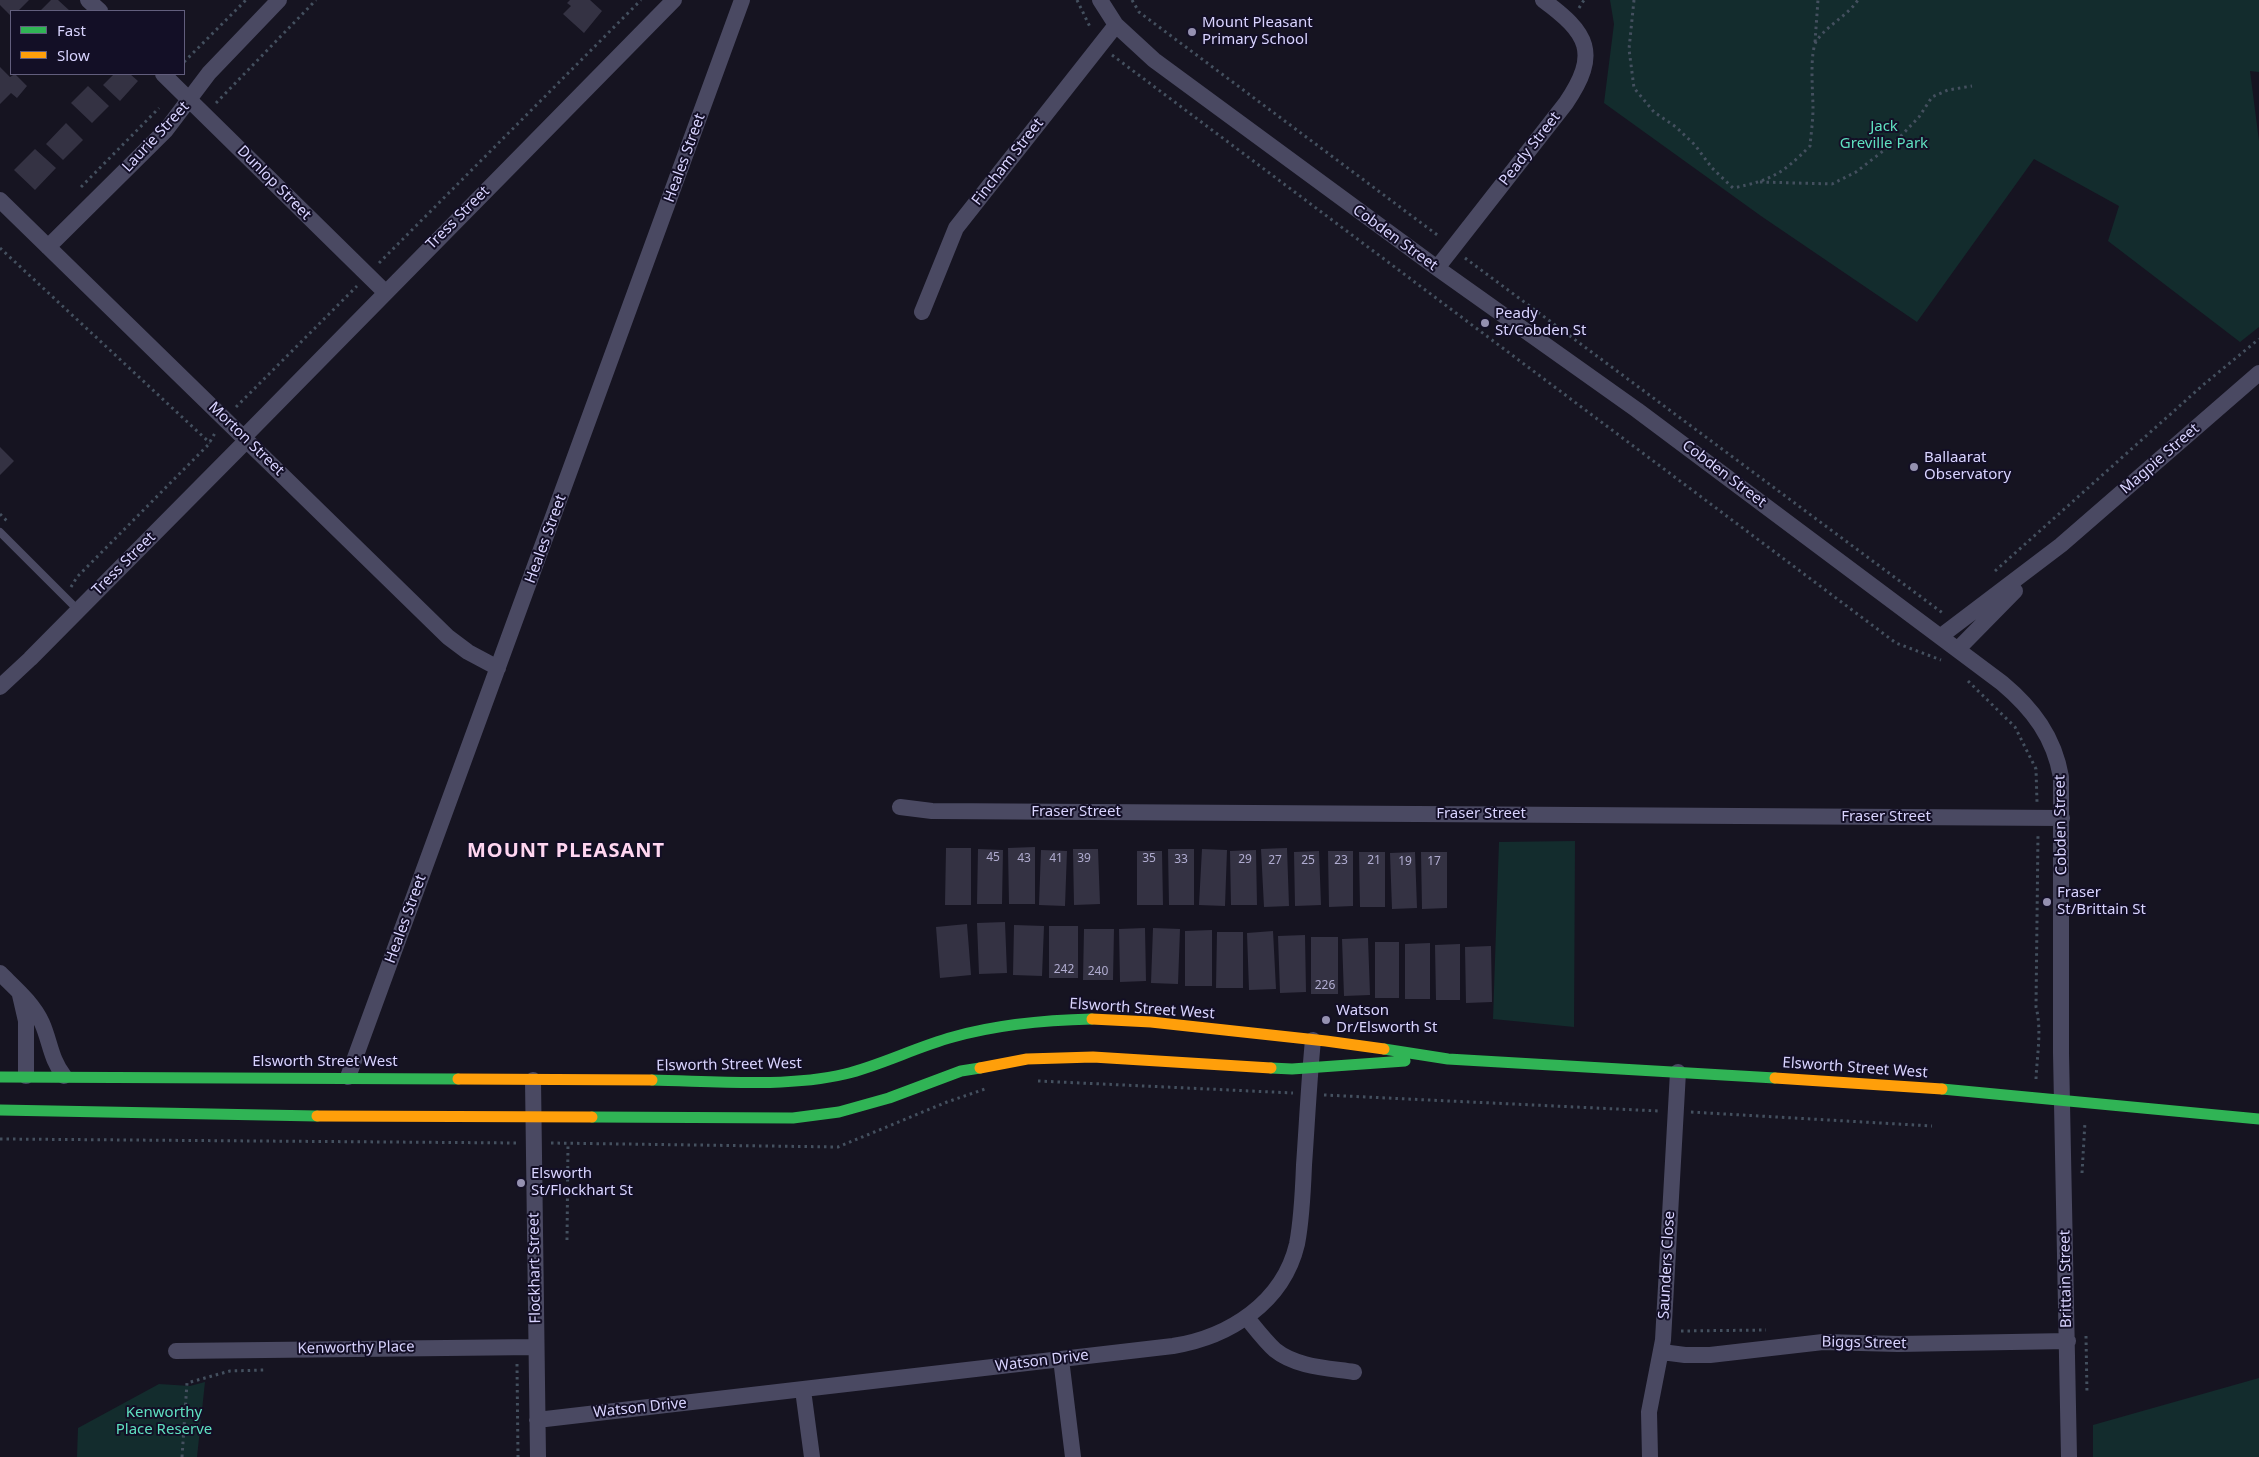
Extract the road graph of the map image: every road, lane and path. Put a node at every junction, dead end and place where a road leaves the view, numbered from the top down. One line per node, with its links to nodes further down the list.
1 (88, 0): 15 (street)
2 (246, 0): 19 (path)
3 (279, 0): 22 (street, Laurie Street)
4 (316, 0): 23 (path)
5 (642, 0): 31 (path)
6 (674, 0): 32 (street, Tress Street)
7 (742, 0): 48 (street, Heales Street)
8 (1077, 0): 18 (path)
9 (1100, 0): 16 (street, Cobden Street)
10 (1132, 0): 29 (path)
11 (1543, 0): 29 (street, Peady Street)
12 (1634, 0): 24 (path)
13 (1818, 0): 17 (path)
14 (1858, 0): 17 (path)
15 (99, 10)
16 (1116, 25): 18 (street, Fincham Street); 30 (street, Cobden Street)
17 (1815, 42): 24 (path)
18 (1102, 44): 33 (street, Fincham Street); 47 (path)
19 (185, 61)
20 (164, 75): 22 (street, Dunlop Street)
21 (1972, 86): 24 (path)
22 (184, 94): 23 (street, Dunlop Street); 25 (path); 27 (street, Laurie Street)
23 (205, 114): 31 (street, Dunlop Street)
24 (1760, 182)
25 (76, 193)
26 (0, 200): 27 (street, Morton Street)
27 (48, 247): 36 (street, Morton Street)
28 (0, 248): 38 (path)
29 (1453, 248): 30 (street, Peady Street); 44 (path)
30 (1437, 268): 45 (street, Cobden Street)
31 (368, 275): 32 (street, Dunlop Street); 36 (path)
32 (385, 292): 37 (street, Tress Street)
33 (922, 312)
34 (2259, 338): 41 (path)
35 (2259, 373): 40 (street, Magpie Street)
36 (226, 419): 37 (street, Morton Street); 38 (path)
37 (246, 438): 43 (street, Tress Street); 48 (street, Morton Street)
38 (210, 443): 42 (path)
39 (0, 532): 42 (lane)
40 (2061, 545): 45 (street, Magpie Street); 46 (street, Magpie Street)
41 (1994, 572)
42 (66, 598): 43 (lane)
43 (78, 610): 50 (street, Tress Street)
44 (1952, 610)
45 (1941, 636): 46 (street, Cobden Street)
46 (1958, 649): 53 (street, Cobden Street)
47 (1948, 664)
48 (498, 668): 63 (street, Heales Street)
49 (1967, 680): 52 (path)
50 (0, 686)
51 (900, 807): 52 (street, Fraser Street)
52 (2038, 818): 53 (street, Fraser Street); 68 (path)
53 (2062, 818): 69 (street, Cobden Street)
54 (0, 973): 55 (street)
55 (16, 989): 60 (street); 61 (street)
56 (1314, 1040): 57 (street, Elsworth Street West); 58 (street, Watson Drive); 64 (street, Elsworth Street West)
57 (1448, 1059): 58 (street, Elsworth Street West); 59 (street, Elsworth Street West)
58 (1311, 1069): 67 (street, Watson Drive); 72 (street, Elsworth Street West)
59 (1678, 1072): 68 (street, Elsworth Street West); 71 (street, Saunders Close)
60 (26, 1076): 61 (street, Elsworth Street West); 62 (street, Elsworth Street West)
61 (64, 1076): 63 (street, Elsworth Street West)
62 (0, 1077)
63 (348, 1077): 64 (street, Elsworth Street West)
64 (533, 1080): 72 (street, Flockhart Street)
65 (1032, 1080): 67 (path)
66 (994, 1086): 77 (path)
67 (1299, 1095): 71 (path); 79 (street, Watson Drive)
68 (2035, 1098): 69 (street, Elsworth Street West)
69 (2062, 1101): 73 (street, Elsworth Street West); 81 (street, Brittain Street)
70 (0, 1110): 72 (street, Elsworth Street West)
71 (1676, 1112): 74 (path); 84 (street, Saunders Close)
72 (533, 1117): 76 (street, Flockhart Street)
73 (2259, 1120)
74 (1932, 1126)
75 (0, 1138): 76 (path)
76 (533, 1143): 77 (path); 82 (street, Flockhart Street)
77 (568, 1143): 78 (path)
78 (567, 1240)
79 (1246, 1318): 85 (street, Watson Drive); 88 (street)
80 (2087, 1339): 90 (path)
81 (2068, 1341): 84 (street, Biggs Street); 98 (street, Brittain Street)
82 (536, 1347): 83 (street, Kenworthy Place); 91 (street, Flockhart Street)
83 (176, 1350)
84 (1662, 1352): 97 (street, Saunders Close)
85 (1061, 1359): 89 (street, Watson Drive); 96 (street)
86 (517, 1363): 93 (path)
87 (265, 1370): 92 (path)
88 (1354, 1372)
89 (803, 1390): 91 (street, Watson Drive); 95 (street)
90 (2087, 1395)
91 (537, 1420): 94 (street, Flockhart Street)
92 (182, 1457)
93 (518, 1457)
94 (538, 1457)
95 (812, 1457)
96 (1073, 1457)
97 (1652, 1457)
98 (2069, 1457)

